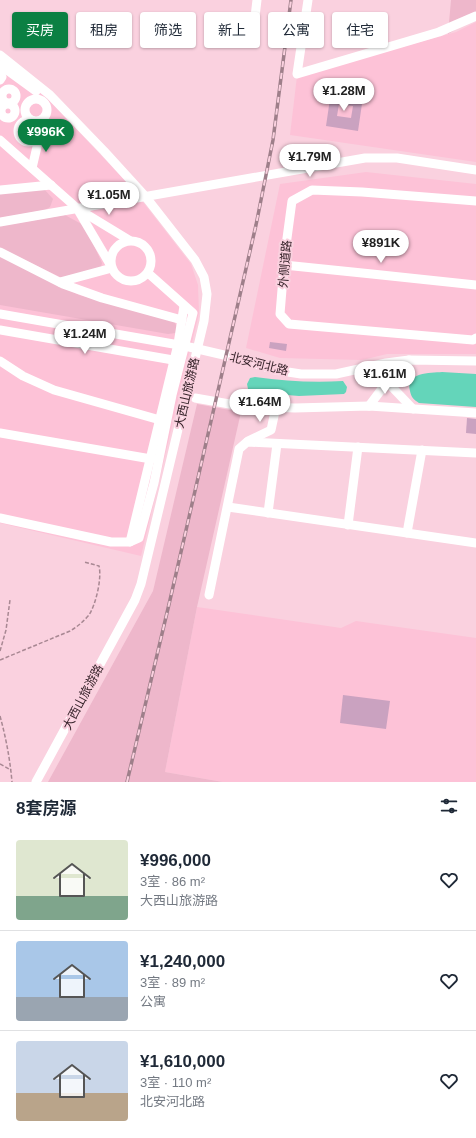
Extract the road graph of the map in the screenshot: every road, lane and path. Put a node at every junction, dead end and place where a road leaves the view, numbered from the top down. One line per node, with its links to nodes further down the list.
1 (257, 0): 3 (street)
2 (308, 0): 4 (street)
3 (256, 12)
4 (476, 16)
5 (0, 55): 19 (street, 大西山旅游路)
6 (0, 65): 8 (street)
7 (0, 72): 9 (street)
8 (15, 76): 10 (street); 11 (street)
9 (0, 80)
10 (8, 104)
11 (46, 106): 12 (street); 12 (street)
12 (33, 120): 13 (street); 13 (street)
13 (40, 134): 15 (street)
14 (0, 140): 15 (street)
15 (32, 168): 17 (street)
16 (476, 170): 19 (street)
17 (51, 185): 18 (street); 21 (street)
18 (0, 190)
19 (145, 196): 21 (street); 36 (street, 大西山旅游路)
20 (476, 201): 25 (street, 外侧道路)
21 (78, 209): 22 (street); 23 (street); 26 (street)
22 (0, 222)
23 (129, 240): 26 (street); 27 (street)
24 (0, 252): 28 (street)
25 (284, 266): 29 (street); 34 (street, 外侧道路)
26 (111, 267): 27 (street); 28 (street)
27 (148, 273): 30 (street)
28 (60, 282): 32 (street)
29 (476, 285)
30 (184, 306): 32 (street); 35 (street)
31 (0, 314): 35 (street, 北安河北路)
32 (182, 320): 35 (street)
33 (0, 330): 37 (street)
34 (476, 338)
35 (181, 345): 36 (street, 北安河北路); 37 (street); 45 (street)
36 (197, 349): 41 (street, 北安河北路); 76 (street, 大西山旅游路)
37 (173, 360): 52 (street)
38 (409, 360): 40 (street, 北安河北路); 41 (street, 北安河北路); 44 (street)
39 (0, 361): 43 (street)
40 (476, 361)
41 (372, 366): 44 (street)
42 (0, 370): 43 (street)
43 (23, 376): 52 (street)
44 (387, 382): 48 (street); 50 (street)
45 (172, 395): 46 (street); 65 (street)
46 (183, 396)
47 (195, 398): 49 (street)
48 (369, 406): 49 (street); 50 (street)
49 (276, 407): 54 (street)
50 (413, 409): 51 (street)
51 (476, 413)
52 (160, 420): 59 (street)
53 (0, 433): 59 (street)
54 (247, 442): 55 (street); 60 (street)
55 (277, 444): 56 (street); 61 (street)
56 (358, 447): 57 (street); 63 (street)
57 (422, 450): 58 (street); 64 (street)
58 (476, 453)
59 (150, 459): 65 (street)
60 (228, 507): 61 (street); 68 (street)
61 (268, 513): 63 (street)
62 (0, 518): 65 (street)
63 (348, 525): 64 (street)
64 (407, 533): 66 (street)
65 (130, 542)
66 (476, 543)
67 (84, 562): 71 (path)
68 (209, 595)
69 (10, 600): 70 (path)
70 (0, 651)
71 (0, 660)
72 (0, 716): 74 (path)
73 (0, 764): 74 (path)
74 (11, 770): 75 (path)
75 (12, 782)
76 (36, 782)

